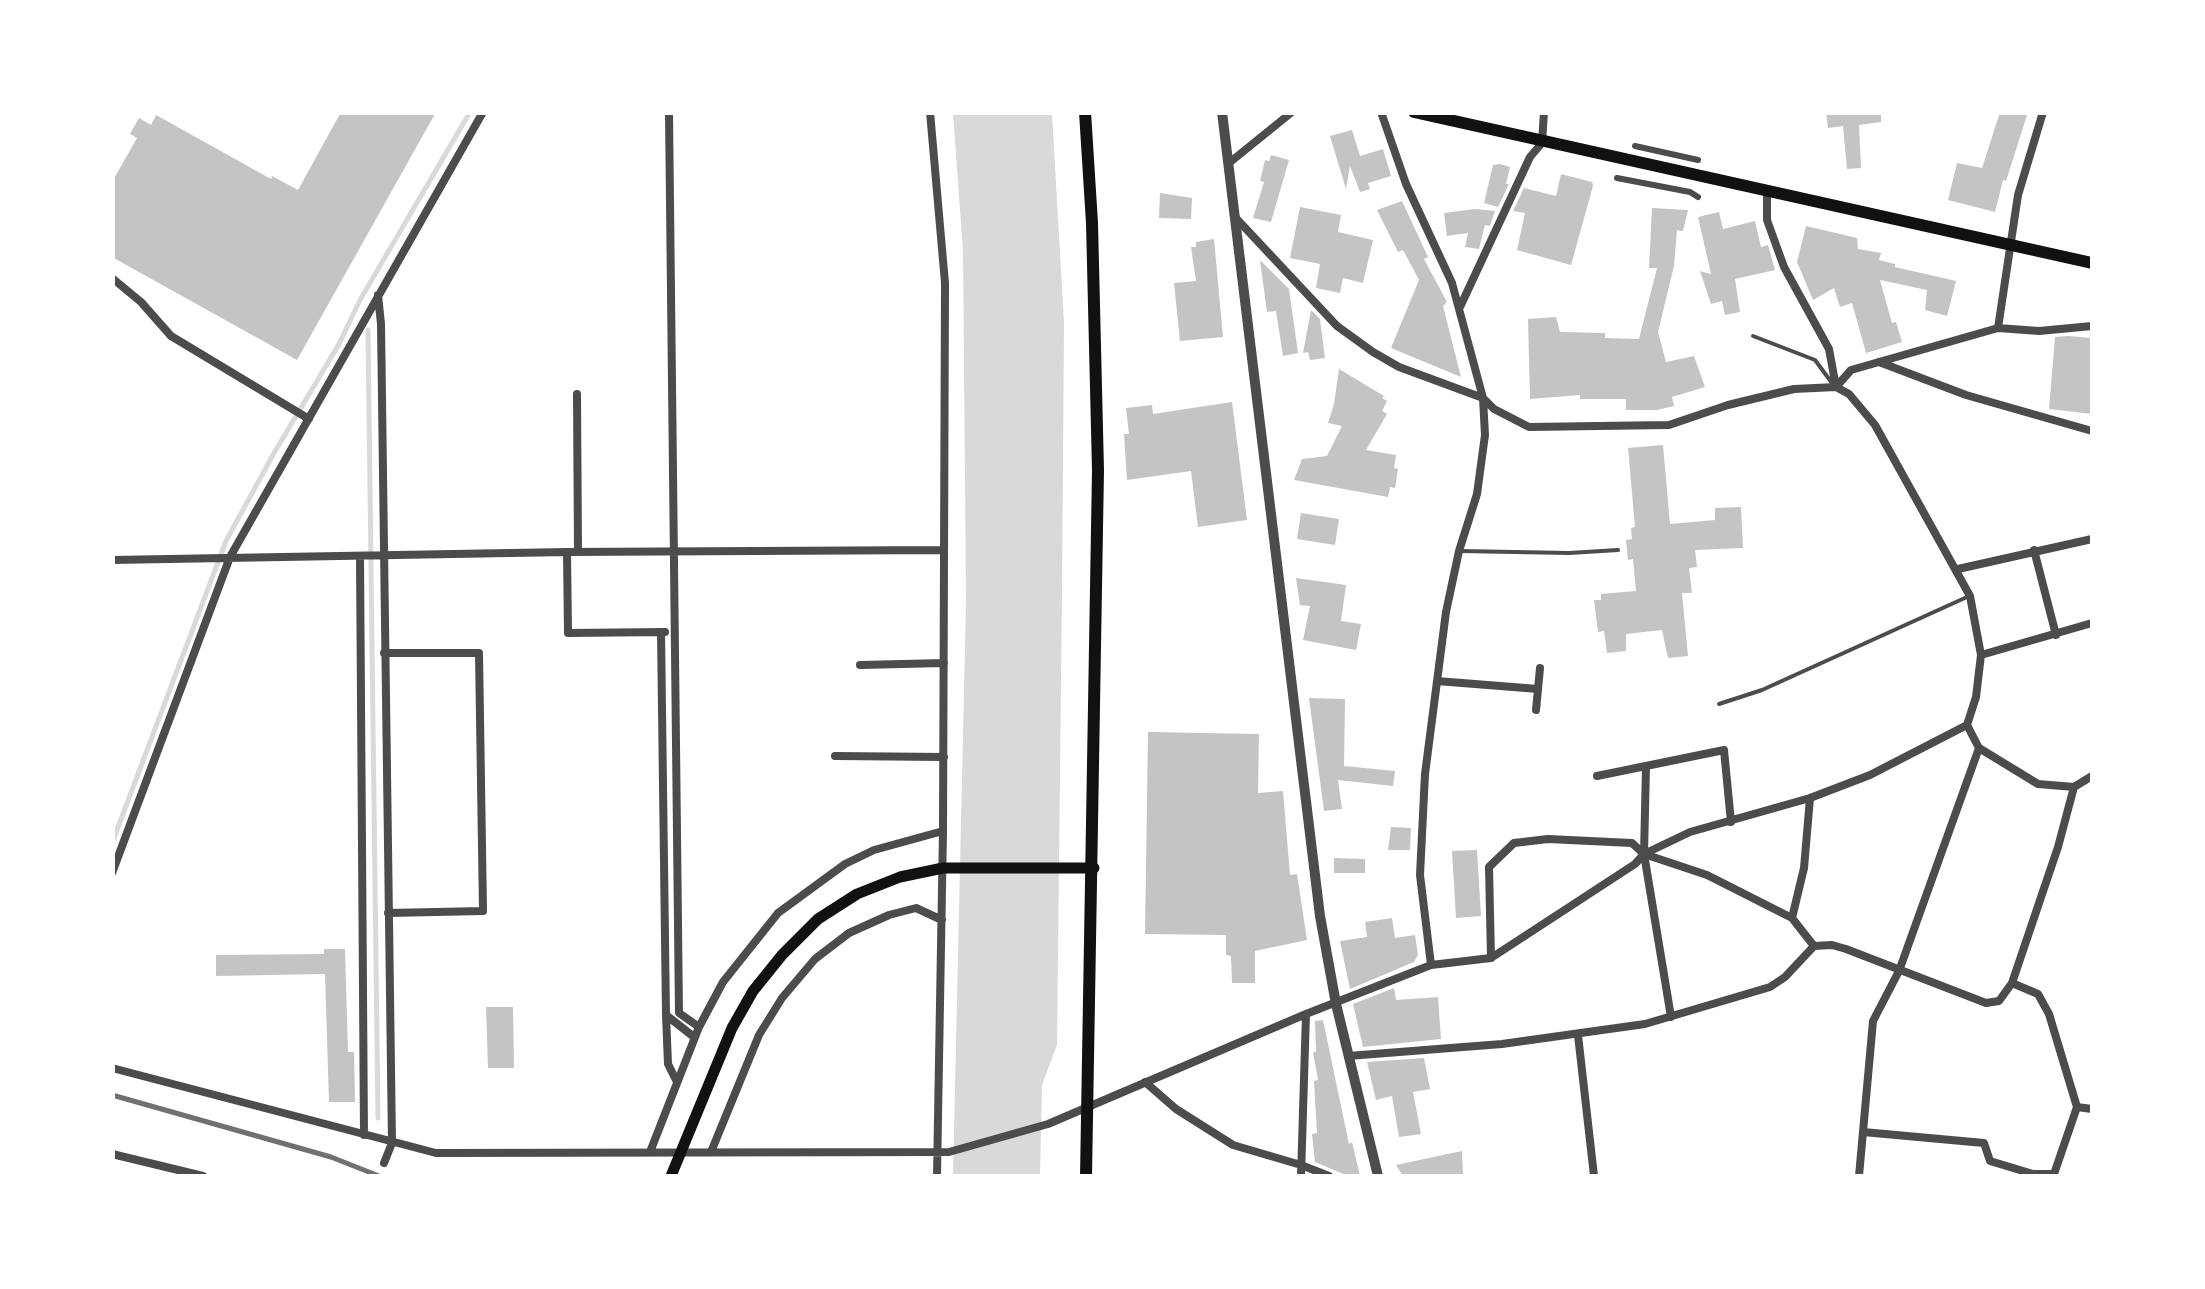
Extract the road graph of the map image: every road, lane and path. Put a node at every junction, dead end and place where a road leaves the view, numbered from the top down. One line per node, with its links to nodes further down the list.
1 (484, 112): 24 (street)
2 (669, 112): 42 (street)
3 (930, 112): 36 (street)
4 (1085, 112): 75 (main road)
5 (1222, 112): 15 (street)
6 (1292, 112): 15 (street)
7 (1380, 112): 25 (street)
8 (1414, 112): 11 (main road)
9 (1544, 112): 11 (street)
10 (2043, 112): 21 (street)
11 (1542, 143): 18 (main road); 25 (street)
12 (1635, 146): 13 (street)
13 (1665, 152): 14 (street); 17 (street)
14 (1698, 160)
15 (1229, 162): 20 (street)
16 (1617, 178): 17 (street)
17 (1658, 185): 19 (street)
18 (1767, 192): 21 (main road); 30 (street)
19 (1698, 197)
20 (1234, 216): 32 (street); 85 (street)
21 (2009, 244): 22 (main road); 27 (street)
22 (2092, 263)
23 (112, 278): 33 (street)
24 (378, 295): 33 (street); 44 (street)
25 (1460, 307): 32 (street)
26 (2092, 326): 27 (street)
27 (1998, 328): 29 (street)
28 (1753, 336): 30 (lane)
29 (1879, 362): 30 (street); 34 (street)
30 (1836, 388): 32 (street); 47 (street)
31 (577, 394): 41 (street)
32 (1482, 398): 37 (street)
33 (309, 419): 45 (street)
34 (2092, 430)
35 (2092, 539): 39 (street)
36 (944, 550): 42 (street); 55 (street)
37 (1459, 550): 38 (lane); 58 (street)
38 (1618, 550)
39 (2034, 550): 47 (street); 52 (street)
40 (567, 552): 41 (street); 44 (street); 50 (street)
41 (578, 552): 42 (street)
42 (674, 552): 51 (street)
43 (360, 556): 44 (street); 45 (street); 100 (street)
44 (382, 556): 53 (street)
45 (230, 557): 46 (street); 76 (street)
46 (112, 560)
47 (1958, 569): 48 (street)
48 (1970, 596): 54 (street); 60 (lane)
49 (2092, 623): 52 (street)
50 (661, 632): 51 (street); 87 (street)
51 (675, 632): 89 (street)
52 (2056, 635): 54 (street)
53 (384, 652): 77 (street); 77 (street)
54 (1981, 656): 62 (street)
55 (944, 663): 56 (street); 65 (street)
56 (860, 666)
57 (1540, 668): 59 (street)
58 (1437, 681): 59 (street); 82 (street)
59 (1538, 690): 61 (street)
60 (1719, 704)
61 (1536, 710)
62 (1967, 725): 63 (street); 70 (street)
63 (1979, 748): 69 (street); 83 (street)
64 (835, 756): 65 (street)
65 (944, 757): 72 (street)
66 (1646, 767): 67 (street); 71 (street); 73 (street)
67 (1598, 776)
68 (2092, 776): 69 (street)
69 (2074, 788): 84 (street)
70 (1810, 798): 71 (street); 78 (street)
71 (1730, 822): 73 (street)
72 (944, 831): 74 (street); 89 (street)
73 (1644, 854): 78 (street); 81 (street); 81 (street); 88 (street)
74 (943, 868): 75 (main road); 79 (street); 110 (main road)
75 (1094, 868): 96 (main road)
76 (112, 873)
77 (388, 914): 101 (street)
78 (1792, 918): 80 (street)
79 (942, 920): 103 (street); 105 (street)
80 (1814, 946): 83 (street); 88 (street)
81 (1491, 958): 82 (street)
82 (1431, 966): 85 (street)
83 (1899, 971): 84 (street); 99 (street)
84 (2012, 983): 97 (street)
85 (1336, 1004): 86 (street); 92 (street)
86 (1306, 1014): 95 (street); 107 (street)
87 (666, 1016): 91 (street); 94 (street)
88 (1671, 1017): 90 (street)
89 (699, 1026): 91 (street)
90 (1578, 1035): 92 (street); 116 (street)
91 (694, 1037): 94 (street)
92 (1348, 1056): 115 (street)
93 (112, 1068): 100 (street)
94 (677, 1082): 102 (street)
95 (1144, 1082): 96 (street); 107 (street)
96 (1088, 1107): 105 (street); 112 (main road)
97 (2077, 1107): 98 (street); 108 (street)
98 (2092, 1109)
99 (1863, 1132): 108 (street); 117 (street)
100 (364, 1135): 101 (street)
101 (392, 1142): 102 (street); 106 (street)
102 (650, 1152): 103 (street)
103 (707, 1152): 105 (street)
104 (112, 1154): 109 (street)
105 (937, 1154): 111 (street)
106 (384, 1164)
107 (1301, 1165): 113 (street); 114 (street)
108 (2033, 1175)
109 (203, 1176)
110 (671, 1176)
111 (937, 1176)
112 (1086, 1176)
113 (1301, 1176)
114 (1329, 1176)
115 (1378, 1176)
116 (1594, 1176)
117 (1860, 1176)

